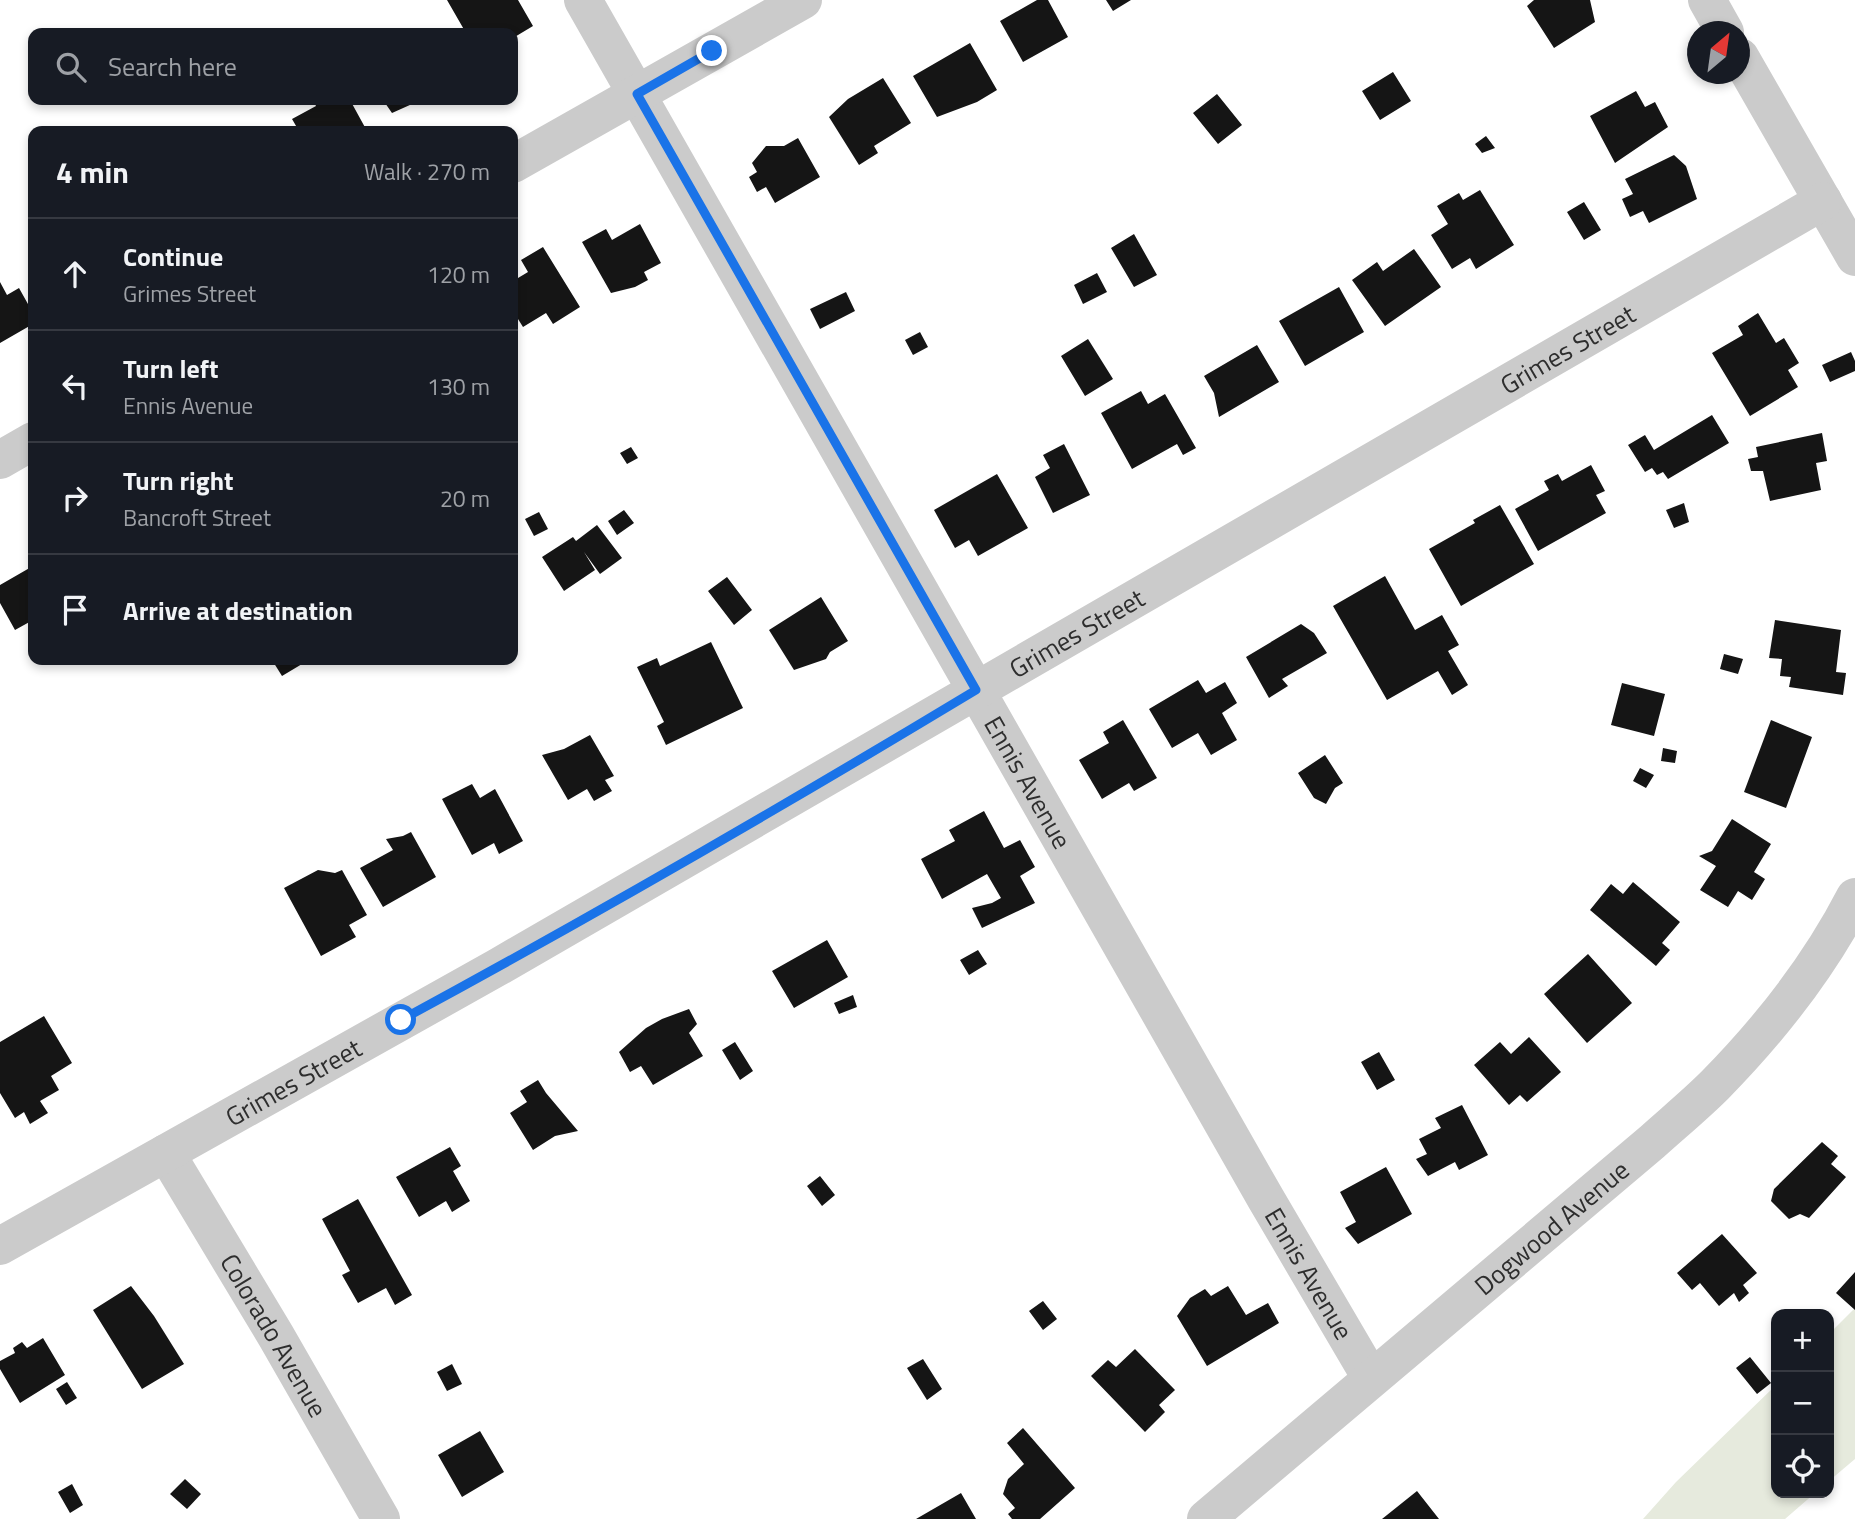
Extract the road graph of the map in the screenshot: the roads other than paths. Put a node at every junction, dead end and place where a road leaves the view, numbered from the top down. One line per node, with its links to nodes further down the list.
1 (583, 0): 6 (street, Ennis Avenue)
2 (803, 0): 6 (street)
3 (1707, 0): 4 (street)
4 (1719, 21)
5 (1750, 74): 8 (street)
6 (637, 94): 7 (street); 12 (street, Ennis Avenue)
7 (518, 161)
8 (1823, 201): 9 (street); 12 (street, Grimes Street)
9 (1855, 257)
10 (28, 444): 11 (street)
11 (0, 460)
12 (976, 690): 14 (street, Grimes Street); 16 (street, Ennis Avenue)
13 (1855, 897): 16 (street, Dogwood Avenue)
14 (166, 1153): 15 (street, Grimes Street); 17 (street, Colorado Avenue)
15 (0, 1246)
16 (1371, 1378): 18 (street, Dogwood Avenue)
17 (381, 1519)
18 (1206, 1519)

